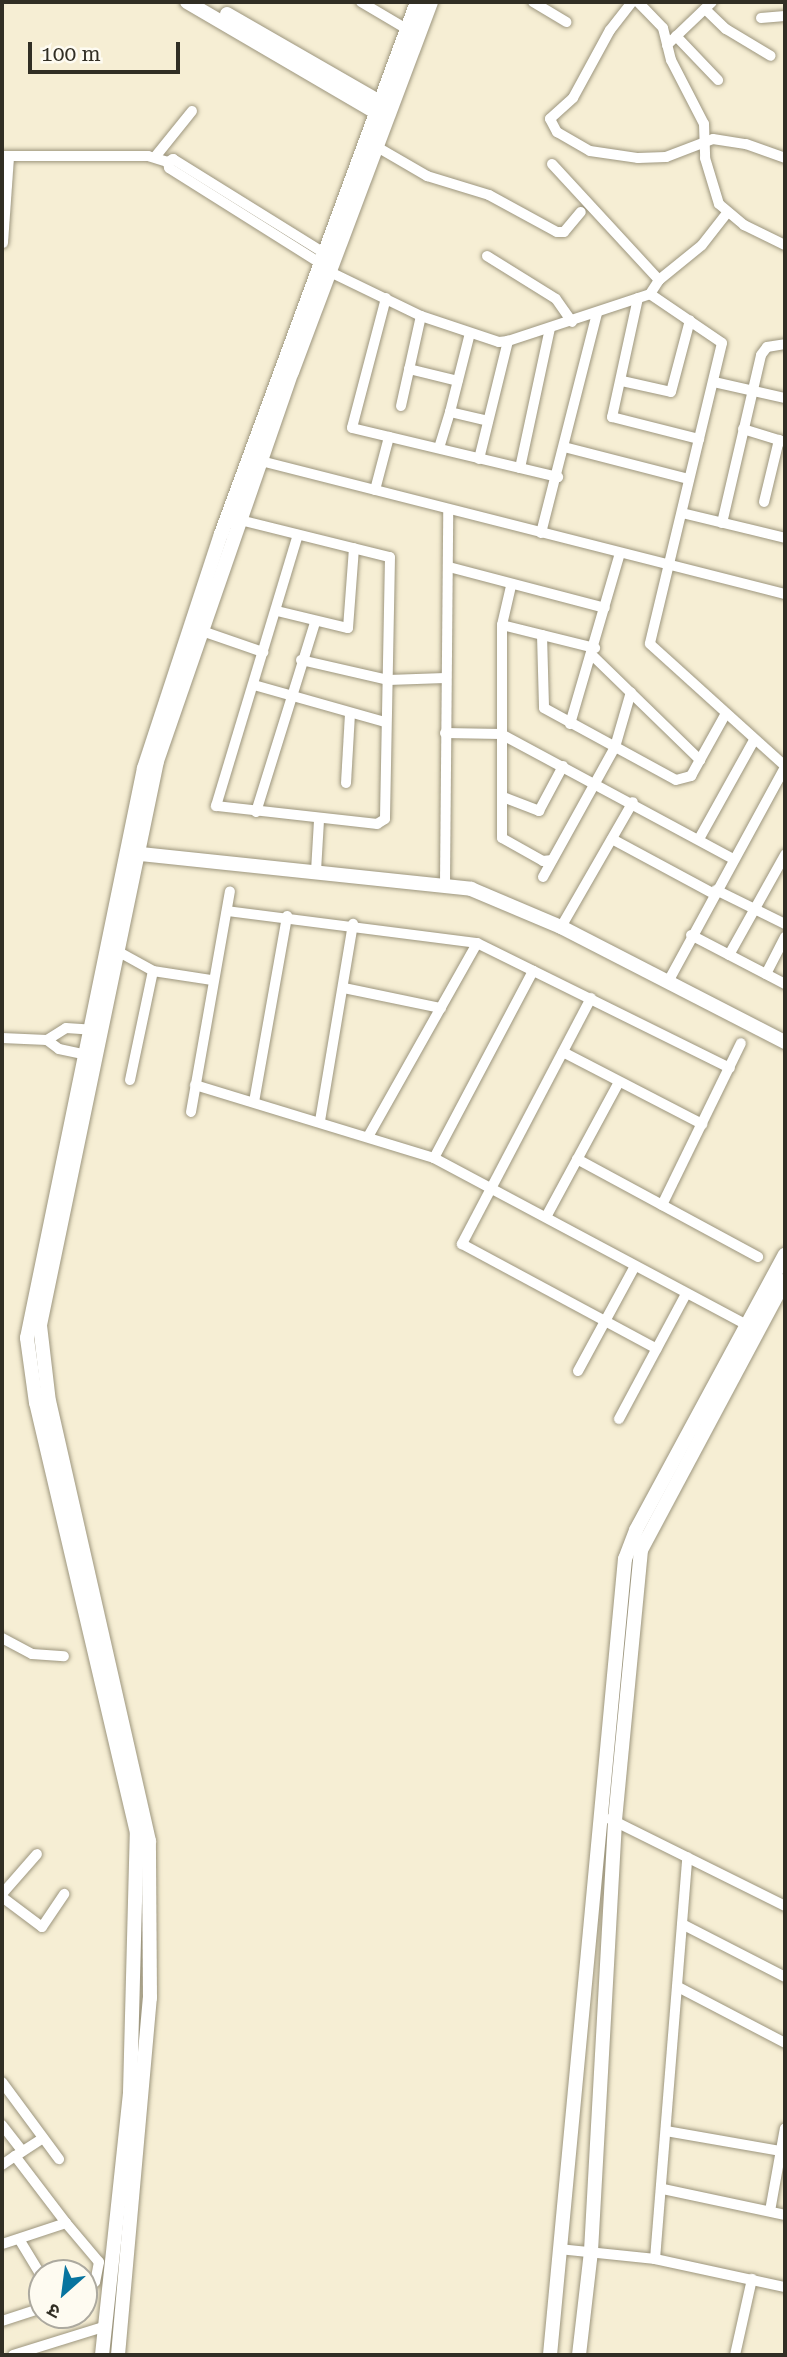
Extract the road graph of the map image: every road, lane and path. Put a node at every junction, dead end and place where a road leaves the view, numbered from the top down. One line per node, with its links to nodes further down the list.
1 (187, 2): 19 (street)
2 (205, 2): 19 (street)
3 (361, 2): 13 (street)
4 (417, 2): 13 (street)
5 (431, 2): 13 (street)
6 (533, 2): 12 (street)
7 (632, 2): 20 (street)
8 (638, 2): 15 (street)
9 (709, 5): 14 (street); 16 (street)
10 (785, 16): 11 (street)
11 (761, 18)
12 (566, 22)
13 (413, 32): 19 (street)
14 (676, 36): 15 (street); 17 (street)
15 (667, 45): 20 (street)
16 (771, 56)
17 (718, 80)
18 (192, 111): 23 (street)
19 (384, 111): 21 (street)
20 (704, 143): 24 (street); 27 (street)
21 (371, 144): 26 (street); 31 (street)
22 (6, 156): 23 (street); 28 (street)
23 (155, 157): 31 (street)
24 (785, 158)
25 (552, 164): 32 (street)
26 (581, 212)
27 (726, 214): 29 (street); 32 (street)
28 (3, 243)
29 (785, 245)
30 (487, 256): 39 (street)
31 (323, 264): 34 (street); 60 (street)
32 (659, 280): 33 (street)
33 (650, 294): 35 (street); 38 (street)
34 (387, 298): 37 (street); 54 (street)
35 (638, 298): 36 (street); 46 (street)
36 (597, 314): 39 (street); 57 (street)
37 (421, 316): 41 (street); 44 (street)
38 (690, 320): 46 (street); 47 (street)
39 (572, 322): 40 (street)
40 (550, 328): 42 (street); 61 (street)
41 (470, 333): 42 (street); 45 (street)
42 (508, 341): 52 (street)
43 (785, 344): 48 (street)
44 (409, 369): 45 (street); 50 (street)
45 (458, 381): 51 (street)
46 (622, 381): 55 (street)
47 (714, 382): 48 (street); 55 (street)
48 (750, 388): 49 (street); 53 (street)
49 (785, 398)
50 (401, 406)
51 (450, 412): 52 (street); 58 (street)
52 (488, 421): 59 (street)
53 (743, 429): 56 (street); 69 (street)
54 (388, 437): 58 (street); 64 (street)
55 (699, 439): 63 (street)
56 (782, 441): 65 (street)
57 (564, 447): 62 (street); 63 (street)
58 (439, 448): 59 (street)
59 (479, 459): 61 (street)
60 (255, 460): 64 (street); 68 (street); 112 (street)
61 (520, 468): 62 (street)
62 (558, 477): 70 (street)
63 (689, 479): 67 (street)
64 (375, 490): 66 (street)
65 (764, 502)
66 (448, 510): 70 (street); 76 (street)
67 (682, 513): 69 (street); 75 (street)
68 (244, 521): 71 (street); 83 (street)
69 (722, 523): 72 (street)
70 (541, 533): 74 (street)
71 (298, 536): 73 (street); 80 (street)
72 (785, 538)
73 (354, 548): 81 (street); 89 (street)
74 (620, 553): 75 (street); 79 (street)
75 (668, 566): 78 (street); 94 (street)
76 (449, 567): 77 (street); 88 (street)
77 (511, 586): 79 (street); 82 (street)
78 (785, 594)
79 (605, 608): 86 (street)
80 (276, 611): 81 (street); 85 (street)
81 (314, 622): 87 (street)
82 (502, 625): 84 (street); 98 (street)
83 (202, 631): 85 (street); 112 (street)
84 (542, 635): 86 (street); 96 (street)
85 (263, 652): 90 (street)
86 (593, 652): 91 (street); 96 (street)
87 (301, 660): 89 (street); 92 (street)
88 (445, 677): 89 (street); 97 (street)
89 (388, 680): 95 (street)
90 (254, 685): 92 (street); 108 (street)
91 (631, 692): 100 (street); 101 (street)
92 (289, 696): 93 (street); 108 (street)
93 (350, 712): 95 (street); 105 (street)
94 (724, 715): 99 (street); 101 (street)
95 (385, 722): 109 (street)
96 (570, 724): 100 (street)
97 (445, 733): 98 (street); 119 (street)
98 (501, 734): 102 (street); 106 (street)
99 (754, 740): 103 (street); 111 (street)
100 (615, 747): 101 (street); 104 (street)
101 (699, 760)
102 (563, 766): 104 (street); 106 (street)
103 (785, 766): 114 (street)
104 (598, 782): 107 (street); 115 (street)
105 (346, 783)
106 (503, 797): 115 (street)
107 (633, 802): 110 (street); 111 (street)
108 (256, 812): 109 (street)
109 (319, 821): 116 (street)
110 (612, 839): 121 (street); 127 (street)
111 (699, 839): 114 (street)
112 (134, 853): 116 (street); 131 (street); 142 (street)
113 (785, 855): 117 (street)
114 (733, 859): 121 (street)
115 (552, 860): 118 (street)
116 (316, 871): 119 (street)
117 (781, 875): 122 (street)
118 (543, 877)
119 (445, 883): 127 (street)
120 (230, 891): 123 (street)
121 (715, 892): 122 (street); 128 (street)
122 (753, 910): 126 (street); 132 (street)
123 (227, 911): 124 (street); 136 (street)
124 (287, 916): 125 (street); 153 (street)
125 (353, 924): 130 (street); 139 (street)
126 (785, 924)
127 (561, 927): 137 (street)
128 (691, 935): 132 (street); 137 (street)
129 (785, 937): 135 (street)
130 (477, 943): 134 (street); 141 (street)
131 (119, 952): 133 (street); 142 (street)
132 (730, 955): 135 (street)
133 (153, 971): 136 (street); 150 (street)
134 (533, 971): 140 (street); 158 (street)
135 (766, 974): 138 (street)
136 (212, 980): 152 (street)
137 (669, 980): 145 (street)
138 (785, 984)
139 (344, 988): 141 (street); 155 (street)
140 (591, 998): 147 (street); 149 (street)
141 (441, 1008): 157 (street)
142 (96, 1030): 144 (street); 148 (street)
143 (2, 1038): 144 (street)
144 (47, 1040): 148 (street)
145 (785, 1042)
146 (741, 1043): 149 (street)
147 (563, 1052): 151 (street); 160 (street)
148 (91, 1056): 203 (street)
149 (730, 1068): 156 (street)
150 (130, 1080)
151 (619, 1082): 156 (street); 159 (street)
152 (195, 1085): 153 (street); 154 (street)
153 (254, 1102): 155 (street)
154 (191, 1112)
155 (320, 1121): 157 (street)
156 (702, 1124): 161 (street)
157 (369, 1135): 158 (street)
158 (434, 1158): 160 (street)
159 (577, 1159): 161 (street); 162 (street)
160 (489, 1186): 162 (street); 168 (street)
161 (662, 1205): 164 (street)
162 (546, 1217): 165 (street)
163 (785, 1255): 169 (street)
164 (758, 1257)
165 (635, 1266): 167 (street); 168 (street)
166 (785, 1280): 176 (street)
167 (686, 1294): 169 (street); 170 (street)
168 (604, 1321): 170 (street); 171 (street)
169 (747, 1325): 175 (street)
170 (657, 1349): 172 (street)
171 (578, 1371)
172 (619, 1419)
173 (2, 1638): 174 (street)
174 (64, 1656)
175 (599, 1816): 176 (street); 201 (street)
176 (615, 1820): 178 (street); 202 (street)
177 (37, 1854): 180 (street)
178 (687, 1857): 181 (street); 182 (street)
179 (64, 1894): 180 (street)
180 (2, 1895)
181 (785, 1906)
182 (682, 1924): 183 (street); 184 (street)
183 (785, 1977)
184 (680, 1988): 185 (street); 189 (street)
185 (785, 2043)
186 (2, 2082): 190 (street)
187 (2, 2125): 192 (street)
188 (785, 2129): 191 (street)
189 (666, 2131): 191 (street); 195 (street)
190 (43, 2138): 192 (street); 193 (street)
191 (781, 2151): 196 (street)
192 (19, 2154): 194 (street); 198 (street)
193 (59, 2159)
194 (2, 2165)
195 (663, 2189): 196 (street); 206 (street)
196 (770, 2211): 197 (street)
197 (785, 2215)
198 (66, 2222): 199 (street); 205 (street)
199 (19, 2239): 200 (street); 204 (street)
200 (2, 2244)
201 (559, 2249): 202 (street); 215 (street)
202 (591, 2251): 206 (street); 216 (street)
203 (121, 2255): 211 (street); 214 (street)
204 (31, 2259)
205 (97, 2259)
206 (654, 2259): 207 (street)
207 (752, 2279): 208 (street); 217 (street)
208 (785, 2287)
209 (28, 2313): 210 (street)
210 (2, 2321)
211 (106, 2326): 212 (street); 213 (street)
212 (13, 2355)
213 (102, 2355)
214 (118, 2355)
215 (550, 2355)
216 (579, 2355)
217 (735, 2355)

